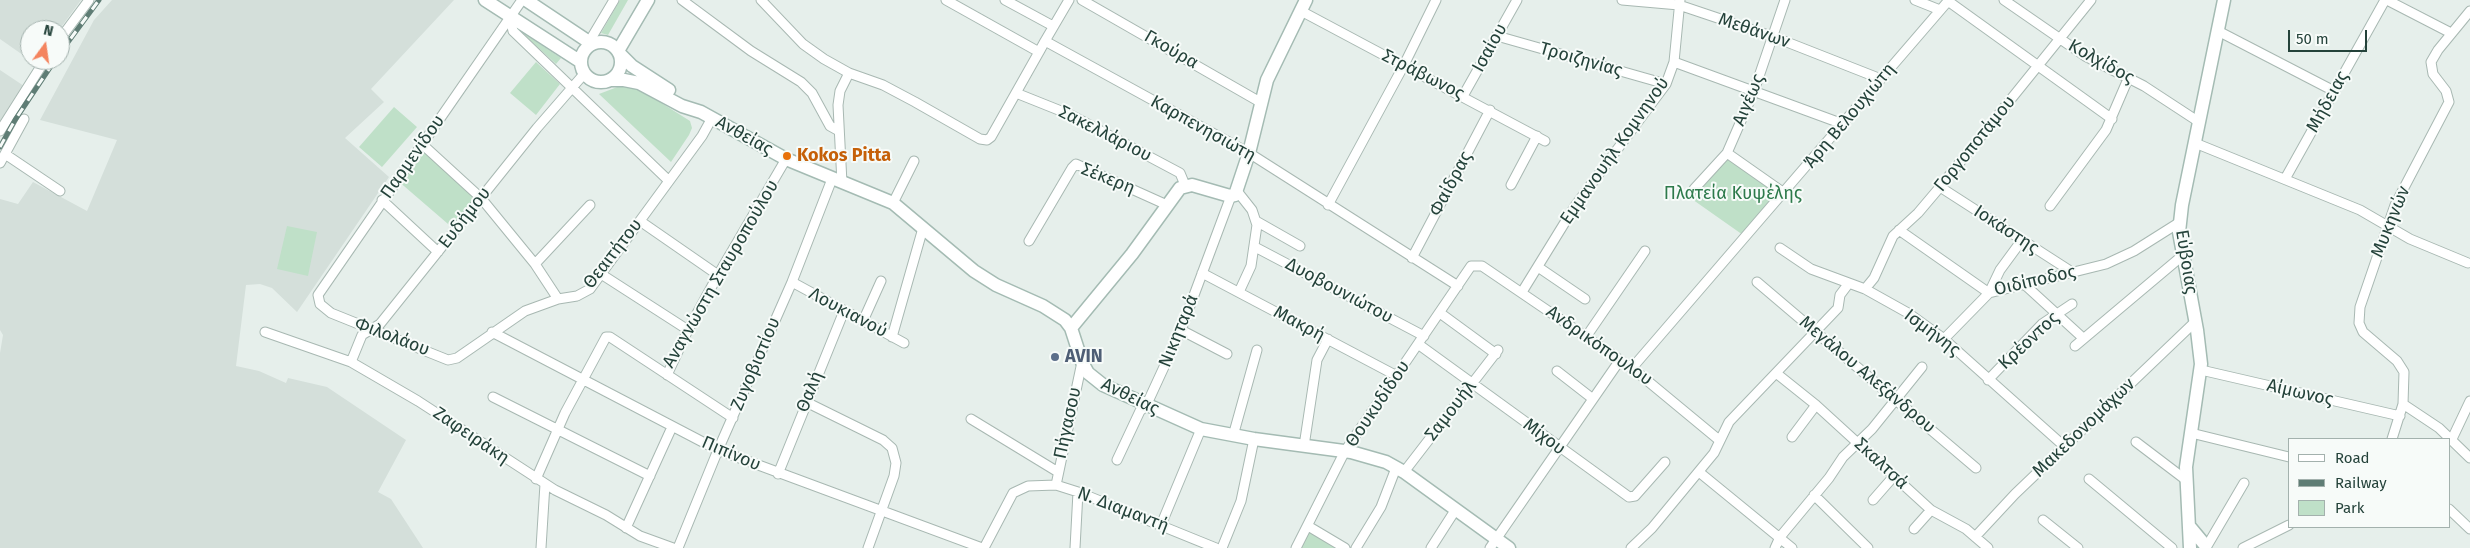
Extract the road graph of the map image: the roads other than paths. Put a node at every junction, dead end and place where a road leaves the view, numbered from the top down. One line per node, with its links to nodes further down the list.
1 (89, 0): 27 (street)
2 (485, 0): 26 (main road)
3 (524, 0): 26 (street, Παρμενίδου); 35 (main road)
4 (614, 0): 35 (street)
5 (648, 0): 37 (main road)
6 (682, 0): 62 (street)
7 (761, 0): 43 (street)
8 (946, 0): 36 (street)
9 (1005, 0): 28 (street)
10 (1069, 0): 28 (street)
11 (1082, 0): 53 (street, Γκούρα)
12 (1436, 0): 39 (street)
13 (1517, 0): 31 (street, Ισαίου)
14 (1622, 0): 22 (street, Μεθάνων)
15 (1785, 0): 32 (street, Αιγέως)
16 (1915, 0): 24 (street)
17 (1949, 0): 24 (street, Άρη Βελουχιώτη); 40 (street, Κολχίδος)
18 (2004, 0): 33 (street, Κολχίδος)
19 (2090, 0): 33 (street, Γοργοποτάμου)
20 (2224, 0): 29 (main road, Εύβοιας)
21 (2386, 0): 30 (street); 50 (street, Μήδειας)
22 (1679, 2): 32 (street, Μεθάνων); 38 (street, Εμμανουήλ Κομνηνού)
23 (1303, 5): 39 (street, Στράβωνος); 53 (main road)
24 (1940, 10): 44 (street, Άρη Βελουχιώτη)
25 (2470, 11): 30 (street, Μυκηνών)
26 (510, 17): 41 (main road); 48 (street); 64 (street, Παρμενίδου)
27 (70, 26)
28 (1053, 26): 34 (street)
29 (2218, 31): 50 (street); 59 (main road, Εύβοιας)
30 (2451, 33): 91 (street, Μυκηνών)
31 (1497, 36): 47 (street, Τροιζηνίας); 52 (street, Ισαίου)
32 (1774, 37): 44 (street, Μεθάνων); 49 (street, Αιγέως)
33 (2058, 38): 40 (street, Γοργοποτάμου); 45 (street, Κολχίδος)
34 (1045, 41): 36 (street); 65 (street, Καρπενησιώτη)
35 (591, 43): 37 (main road); 41 (main road)
36 (1039, 52): 51 (street)
37 (619, 53): 46 (main road); 54 (main road, Ανθείας)
38 (1674, 62): 47 (street, Εμμανουήλ Κομνηνού); 49 (street)
39 (1404, 65): 52 (street, Στράβωνος); 85 (street)
40 (2037, 65): 58 (street, Κολχίδος); 76 (street, Γοργοποτάμου)
41 (582, 68): 46 (main road); 48 (street, Ευδήμου)
42 (39, 70): 61 (street)
43 (849, 73): 51 (street); 62 (street)
44 (1881, 79): 60 (street, Άρη Βελουχιώτη)
45 (2128, 79): 58 (street); 59 (street, Κολχίδος)
46 (610, 80): 54 (main road, Ανθείας)
47 (1666, 84): 106 (street, Εμμανουήλ Κομνηνού)
48 (573, 86): 72 (street); 81 (street, Ευδήμου)
49 (1754, 91): 60 (street); 66 (street, Αιγέως)
50 (2334, 91): 71 (street, Μήδειας)
51 (1016, 93): 74 (street, Σακελλάριου)
52 (1463, 96): 55 (street, Στράβωνος)
53 (1260, 102): 65 (main road)
54 (694, 109): 56 (main road, Ανθείας)
55 (1490, 110): 75 (street, Στράβωνος); 102 (street, Φαίδρας)
56 (712, 118): 68 (main road, Ανθείας); 72 (street, Θεαιτήτου)
57 (24, 119): 67 (street)
58 (2112, 119): 87 (street)
59 (2200, 122): 63 (main road, Εύβοιας)
60 (1843, 124): 79 (street, Άρη Βελουχιώτη)
61 (0, 131)
62 (839, 131): 73 (street)
63 (2195, 143): 71 (street); 90 (main road, Εύβοιας)
64 (422, 144): 81 (street); 82 (street, Παρμενίδου)
65 (1249, 153): 80 (main road); 85 (street, Καρπενησιώτη)
66 (1727, 153): 77 (street, Αιγέως); 79 (street)
67 (5, 154): 70 (street); 78 (street)
68 (786, 159): 73 (main road, Ανθείας); 110 (street, Αναγνώστη Σταυροπούλου)
69 (914, 161): 83 (street)
70 (0, 163)
71 (2285, 179): 91 (street)
72 (669, 181): 88 (street, Θεαιτήτου)
73 (837, 181): 83 (main road, Ανθείας); 112 (street, Ζυγοβιστίου)
74 (1185, 185): 80 (main road); 84 (main road)
75 (1511, 185)
76 (1940, 187): 93 (street, Γοργοποτάμου); 94 (street, Ιοκάστης)
77 (1694, 189)
78 (60, 191)
79 (1784, 193): 153 (street, Άρη Βελουχιώτη)
80 (1234, 194): 89 (street); 108 (street, Νικηταρά)
81 (481, 198): 100 (street, Ευδήμου); 104 (street)
82 (382, 200): 100 (street); 125 (street, Παρμενίδου)
83 (893, 203): 92 (main road, Ανθείας)
84 (1167, 205): 95 (street, Σέκερη); 130 (main road)
85 (1328, 205): 102 (street, Καρπενησιώτη)
86 (590, 206): 104 (street)
87 (2050, 206)
88 (640, 220): 109 (street, Θεαιτήτου); 110 (street)
89 (1256, 221): 96 (street); 97 (street)
90 (2180, 222): 101 (main road, Εύβοιας); 107 (street, Οιδίποδος)
91 (2387, 224): 103 (street); 166 (street, Μυκηνών)
92 (923, 228): 130 (main road, Ανθείας); 138 (street)
93 (1899, 230): 117 (street, Γοργοποτάμου); 120 (street, Οιδίποδος)
94 (2022, 240): 107 (street, Ιοκάστης); 120 (street)
95 (1029, 241)
96 (1255, 246): 118 (street); 137 (street, Δυοβουνιώτου)
97 (1300, 246)
98 (1780, 248): 114 (street, Ισμήνης)
99 (1646, 251): 139 (street)
100 (438, 252): 131 (street, Ευδήμου)
101 (2182, 256): 129 (main road, Εύβοιας); 140 (street)
102 (1412, 258): 116 (street, Καρπενησιώτη)
103 (2468, 263)
104 (535, 264): 121 (street)
105 (1470, 266): 116 (street, Θουκυδίδου); 119 (street, Ανδρικόπουλου)
106 (1538, 267): 119 (street, Εμμανουήλ Κομνηνού); 122 (street)
107 (2072, 272): 115 (street, Οιδίποδος)
108 (1202, 273): 118 (street, Μακρή); 133 (street, Νικηταρά)
109 (601, 274): 121 (street, Θεαιτήτου); 132 (street)
110 (718, 275): 132 (street, Αναγνώστη Σταυροπούλου)
111 (881, 281): 128 (street)
112 (792, 282): 124 (street, Λουκιανού); 171 (street, Ζυγοβιστίου)
113 (1757, 282): 136 (street, Μεγάλου Αλεξάνδρου)
114 (1849, 284): 117 (street, Ισμήνης); 136 (street)
115 (2024, 284): 120 (street, Οιδίποδος); 127 (street)
116 (1458, 286): 126 (street, Θουκυδίδου)
117 (1865, 290): 142 (street, Ισμήνης)
118 (1239, 292): 141 (street, Μακρή)
119 (1522, 292): 139 (street, Ανδρικόπουλου)
120 (1989, 293): 142 (street)
121 (558, 299): 135 (street, Θεαιτήτου)
122 (1585, 299)
123 (2072, 304): 127 (street, Κρέοντος)
124 (844, 311): 128 (street, Λουκιανού); 165 (street, Θαλή)
125 (331, 313): 131 (street, Φιλολάου)
126 (1440, 313): 137 (street, Θουκυδίδου); 161 (street, Σαμουήλ)
127 (2057, 314): 140 (street); 160 (street, Κρέοντος)
128 (863, 321): 138 (street, Λουκιανού)
129 (2196, 322): 154 (main road, Εύβοιας); 186 (street, Μακεδονομάχων)
130 (1071, 328): 151 (main road, Ανθείας)
131 (371, 330): 148 (street, Φιλολάου); 150 (street, Ευδήμου)
132 (688, 330): 157 (street, Αναγνώστη Σταυροπούλου)
133 (1181, 330): 147 (street); 168 (street, Νικηταρά)
134 (265, 332): 150 (street, Ζαφειράκη)
135 (492, 332): 148 (street, Θεαιτήτου); 159 (street, Πιπίνου)
136 (1816, 332): 156 (street); 164 (street, Μεγάλου Αλεξάνδρου)
137 (1424, 336): 144 (street, Θουκυδίδου)
138 (892, 337): 143 (street, Λουκιανού)
139 (1586, 337): 149 (street, Ανδρικόπουλου)
140 (2083, 338): 145 (street)
141 (1328, 339): 158 (street, Μακρή); 185 (street)
142 (1944, 339): 160 (street, Ισμήνης)
143 (904, 343)
144 (1418, 344): 158 (street, Θουκυδίδου); 161 (street, Μίχου)
145 (2075, 346)
146 (1257, 350): 177 (street)
147 (1227, 354)
148 (453, 360)
149 (1620, 360): 153 (street, Ανδρικόπουλου); 163 (street)
150 (351, 362): 201 (street, Ζαφειράκη)
151 (1082, 362): 168 (main road, Ανθείας); 196 (street, Πήγασου)
152 (1922, 367): 164 (street)
153 (1632, 368): 182 (street, Ανδρικόπουλου)
154 (2201, 370): 170 (street, Αίμωνος); 176 (main road, Εύβοιας)
155 (1556, 371): 163 (street)
156 (1776, 373): 167 (street, Σκαλτσά); 182 (street)
157 (667, 375): 159 (street, Αναγνώστη Σταυροπούλου); 171 (street)
158 (1397, 376): 189 (street, Θουκυδίδου)
159 (582, 380): 173 (street, Πιπίνου); 174 (street, Αναγνώστη Σταυροπούλου)
160 (1988, 380): 186 (street, Ισμήνης)
161 (1472, 384): 187 (street, Μίχου); 195 (street, Σαμουήλ)
162 (493, 398): 174 (street)
163 (1593, 399): 187 (street)
164 (1896, 400): 183 (street); 194 (street, Μεγάλου Αλεξάνδρου)
165 (806, 402): 198 (street, Θαλή); 211 (street)
166 (2404, 404): 170 (street, Μυκηνών); 181 (street)
167 (1816, 405): 178 (street); 183 (street, Σκαλτσά)
168 (1146, 406): 175 (main road, Ανθείας); 192 (street, Νικηταρά)
169 (2469, 406): 181 (street)
170 (2400, 416): 179 (street, Μυκηνών)
171 (733, 418): 188 (street, Ζυγοβιστίου)
172 (971, 419): 196 (street)
173 (672, 427): 188 (street, Πιπίνου); 199 (street)
174 (558, 429): 199 (street); 201 (street, Αναγνώστη Σταυροπούλου)
175 (1201, 429): 177 (main road, Ανθείας); 215 (street)
176 (2191, 433): 190 (street); 203 (main road, Εύβοιας)
177 (1233, 436): 180 (main road, Ανθείας)
178 (1792, 436)
179 (2392, 438)
180 (1254, 439): 185 (main road, Ανθείας); 234 (street)
181 (2452, 439): 191 (street)
182 (1719, 440): 197 (street)
183 (1857, 442): 200 (street, Σκαλτσά); 208 (street)
184 (2136, 442): 203 (street)
185 (1304, 446): 189 (main road, Ανθείας)
186 (2065, 447): 222 (street, Μακεδονομάχων)
187 (1559, 448): 193 (street, Μίχου); 223 (street)
188 (718, 450): 198 (street, Πιπίνου); 229 (street, Ζυγοβιστίου)
189 (1345, 451): 195 (main road, Ανθείας); 217 (street, Θουκυδίδου)
190 (2288, 457)
191 (2470, 458)
192 (1116, 460)
193 (1665, 462)
194 (1976, 468)
195 (1400, 470): 210 (main road, Ανθείας); 236 (street, Σαμουήλ)
196 (1058, 472): 206 (street, Πήγασου)
197 (1699, 472): 221 (street); 239 (street)
198 (778, 474): 211 (street, Πιπίνου)
199 (650, 476): 218 (street)
200 (1894, 476): 209 (street); 212 (street, Σκαλτσά)
201 (536, 479): 205 (street, Ζαφειράκη)
202 (2089, 479): 245 (street)
203 (2186, 480): 226 (main road, Εύβοιας)
204 (2244, 483): 226 (street)
205 (545, 484): 218 (street, Ζαφειράκη); 227 (street)
206 (1056, 485): 207 (street, Ν. Διαμαντή); 231 (street)
207 (1078, 492): 215 (street, Ν. Διαμαντή); 232 (street)
208 (1814, 495): 221 (street); 242 (street)
209 (1873, 500)
210 (1456, 509): 223 (main road, Ανθείας); 237 (street)
211 (881, 510): 230 (street); 231 (street, Πιπίνου)
212 (1931, 510): 220 (street); 222 (street, Σκαλτσά)
213 (2450, 510): 219 (street)
214 (2043, 520): 244 (street)
215 (1161, 525): 233 (street, Ν. Διαμαντή)
216 (2288, 525): 246 (street)
217 (1308, 526): 225 (street); 235 (street, Θουκυδίδου)
218 (626, 528): 224 (street, Ζαφειράκη)
219 (2470, 529)
220 (1914, 530)
221 (1780, 537): 240 (street); 241 (street)
222 (1975, 537): 243 (street, Σκαλτσά)
223 (1493, 543): 238 (main road, Ανθείας)
224 (659, 546): 228 (street, Ζαφειράκη)
225 (1339, 546)
226 (2202, 547)
227 (541, 548)
228 (673, 548)
229 (678, 548)
230 (868, 548)
231 (983, 548)
232 (1075, 548)
233 (1216, 548)
234 (1222, 548)
235 (1296, 548)
236 (1356, 548)
237 (1431, 548)
238 (1509, 548)
239 (1631, 548)
240 (1775, 548)
241 (1792, 548)
242 (1868, 548)
243 (1988, 548)
244 (2078, 548)
245 (2172, 548)
246 (2243, 548)

